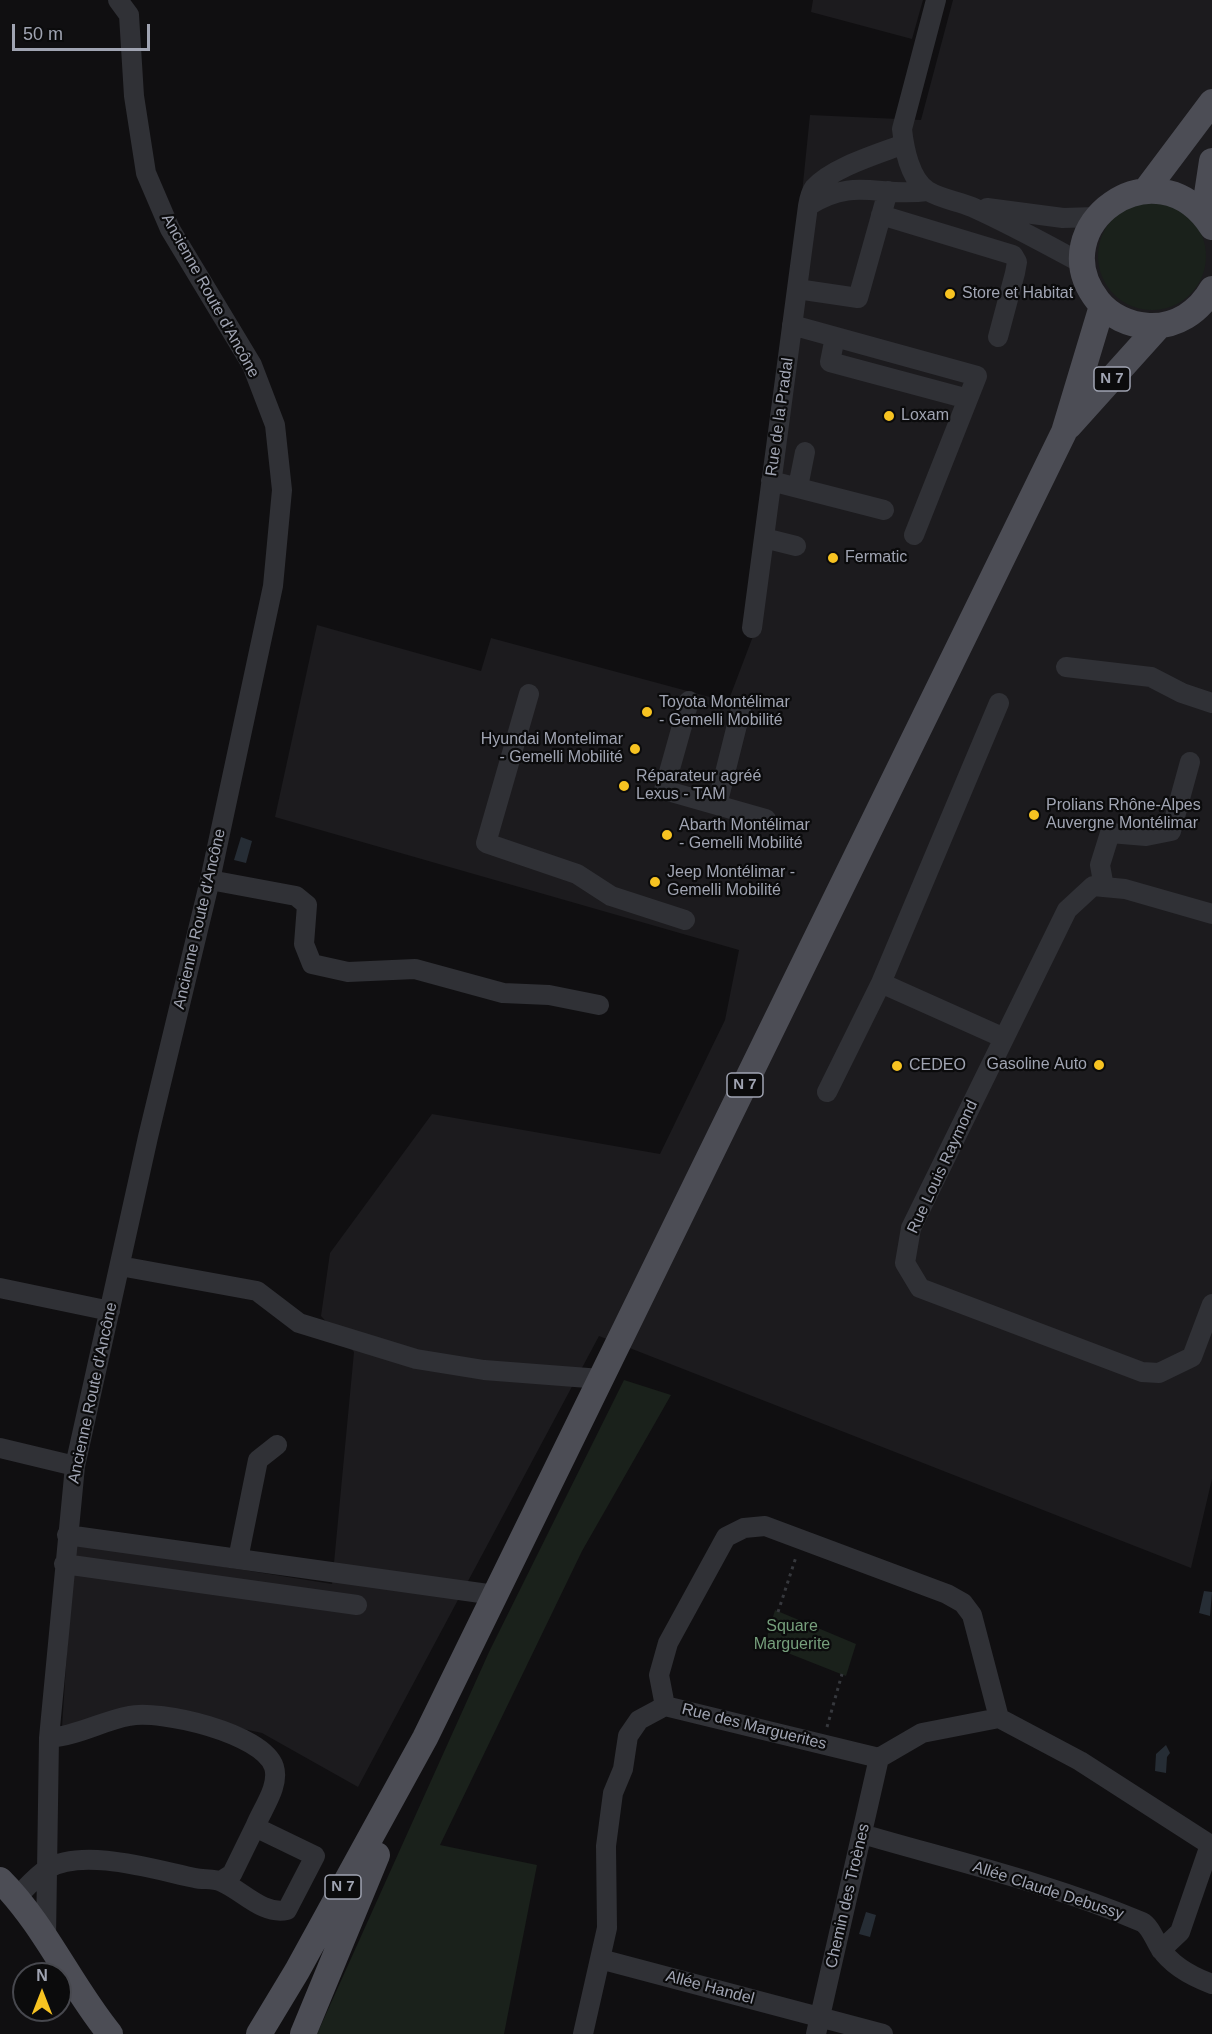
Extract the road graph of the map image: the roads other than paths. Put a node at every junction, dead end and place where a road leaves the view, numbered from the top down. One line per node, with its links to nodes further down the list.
1 (118, 0): 39 (street, Ancienne Route d'Ancône)
2 (936, 0): 4 (street)
3 (1212, 102): 6 (main road)
4 (904, 144): 8 (street); 9 (street, Rue de la Pradal)
5 (1212, 161): 13 (main road)
6 (1146, 190): 12 (main road); 13 (main road)
7 (888, 191): 8 (street); 9 (street); 11 (street)
8 (927, 191): 10 (street)
9 (808, 206): 15 (street, Rue de la Pradal)
10 (969, 206): 12 (street); 14 (street)
11 (881, 215): 15 (street); 20 (street)
12 (1096, 217): 14 (main road)
13 (1208, 221)
14 (1083, 264): 17 (main road)
15 (797, 289): 18 (street, Rue de la Pradal)
16 (1210, 296): 19 (main road)
17 (1102, 306): 19 (main road); 21 (main road, N 7)
18 (792, 325): 23 (street, Rue de la Pradal); 26 (street)
19 (1160, 326): 21 (main road, N 7)
20 (998, 337)
21 (1064, 432): 51 (main road, N 7)
22 (805, 452): 24 (street)
23 (771, 481): 24 (street); 27 (street, Rue de la Pradal)
24 (798, 487): 25 (street)
25 (884, 510)
26 (914, 535)
27 (764, 538): 28 (street); 29 (street, Rue de la Pradal)
28 (796, 546)
29 (752, 628)
30 (1066, 667): 34 (street)
31 (529, 694): 42 (street)
32 (689, 701): 37 (street)
33 (999, 703): 43 (street)
34 (1212, 703)
35 (741, 709): 37 (street)
36 (1190, 762): 40 (street)
37 (717, 805): 38 (street)
38 (766, 819)
39 (210, 880): 44 (street); 47 (street, Ancienne Route d'Ancône)
40 (1104, 887): 41 (street); 45 (street, Rue Louis Raymond)
41 (1212, 914)
42 (685, 920)
43 (880, 983): 45 (street); 46 (street)
44 (599, 1005)
45 (1004, 1038): 49 (street, Rue Louis Raymond)
46 (827, 1092)
47 (120, 1266): 50 (street, Ancienne Route d'Ancône); 51 (street)
48 (0, 1288): 50 (street)
49 (1212, 1304)
50 (110, 1311): 54 (street, Ancienne Route d'Ancône)
51 (601, 1379): 58 (main road, N 7)
52 (277, 1445): 56 (street)
53 (0, 1448): 54 (street)
54 (75, 1466): 55 (street, Ancienne Route d'Ancône)
55 (68, 1535): 56 (street); 57 (street, Ancienne Route d'Ancône)
56 (238, 1559): 58 (street)
57 (64, 1564): 59 (street); 62 (street, Ancienne Route d'Ancône)
58 (495, 1595): 63 (main road, N 7)
59 (357, 1605)
60 (665, 1706): 61 (street, Rue des Marguerites); 64 (street, Rue des Marguerites); 73 (street)
61 (999, 1718): 64 (street); 67 (street)
62 (49, 1738): 65 (street); 68 (street, Ancienne Route d'Ancône)
63 (425, 1738): 78 (main road, N 7); 79 (main road, N 7)
64 (879, 1758): 66 (street, Chemin des Troènes)
65 (255, 1827): 69 (street); 69 (street)
66 (862, 1834): 72 (street, Allée Claude Debussy); 75 (street, Chemin des Troènes)
67 (1211, 1845): 72 (street)
68 (48, 1868): 69 (street); 70 (street); 71 (street, Ancienne Route d'Ancône)
69 (221, 1881)
70 (8, 1888): 71 (main road)
71 (46, 1936): 76 (main road); 77 (main road)
72 (1161, 1950): 74 (street, Allée Claude Debussy)
73 (600, 1959): 75 (street, Allée Handel); 80 (street)
74 (1212, 1984)
75 (818, 2025): 81 (street, Allée Handel)
76 (110, 2034)
77 (124, 2034)
78 (259, 2034)
79 (303, 2034)
80 (583, 2034)
81 (883, 2034)

